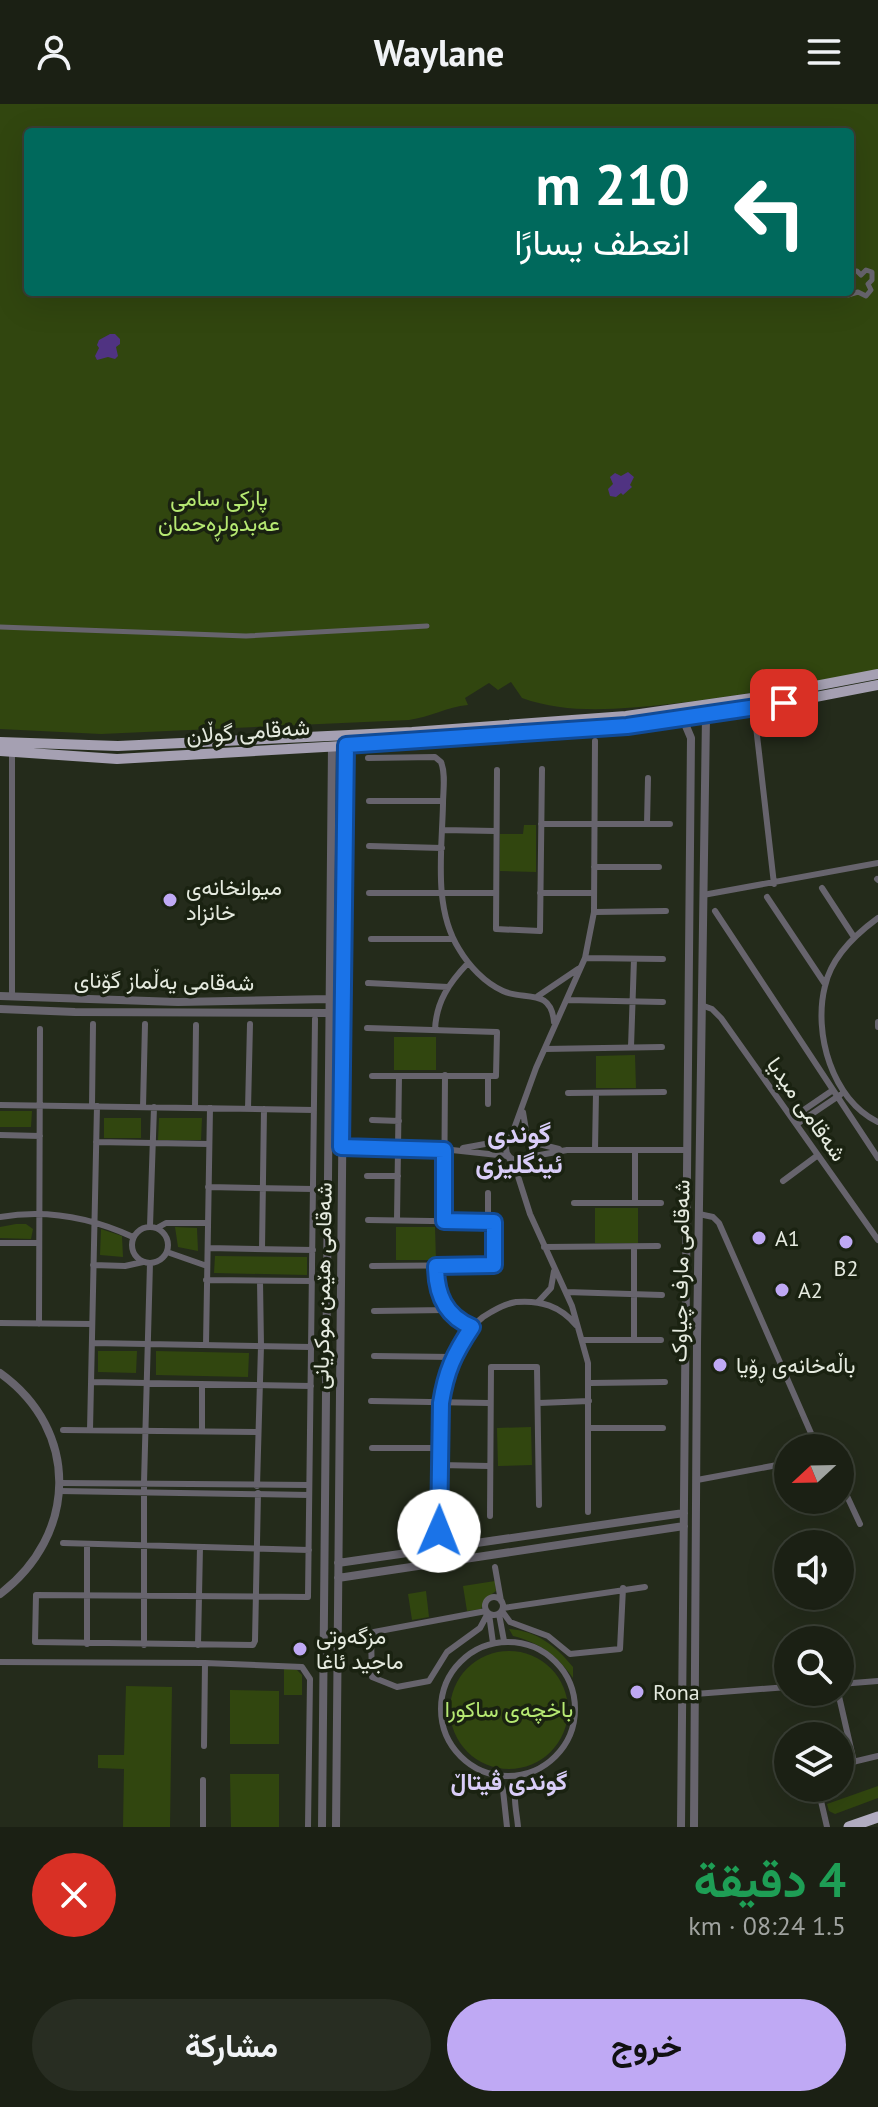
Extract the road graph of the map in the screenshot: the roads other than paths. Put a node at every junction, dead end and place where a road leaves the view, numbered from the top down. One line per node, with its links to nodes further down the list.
1 (854, 271): 2 (street)
2 (854, 293)
3 (427, 626): 4 (street)
4 (0, 627)
5 (878, 674): 11 (main road, شەقامی گوڵان)
6 (878, 685): 7 (main road, شەقامی گوڵان)
7 (754, 709): 8 (main road, شەقامی گوڵان); 37 (street)
8 (706, 716): 9 (main road, شەقامی گوڵان); 23 (street, شەقامی مارف چیاوک)
9 (683, 719): 12 (main road, شەقامی گوڵان); 22 (street, شەقامی مارف چیاوک)
10 (595, 741): 24 (street)
11 (0, 742)
12 (346, 745): 13 (main road, شەقامی گوڵان); 33 (street, شەقامی هێمن موکریانی)
13 (332, 746): 15 (main road, شەقامی گوڵان); 32 (street, شەقامی هێمن موکریانی)
14 (0, 751): 15 (main road, شەقامی گوڵان)
15 (12, 752): 62 (street)
16 (368, 758): 21 (street)
17 (542, 769): 25 (street)
18 (497, 770): 29 (street)
19 (648, 778): 26 (street)
20 (369, 801): 21 (street)
21 (443, 801): 28 (street)
22 (690, 816): 23 (street); 92 (street, شەقامی مارف چیاوک)
23 (704, 816): 44 (street, شەقامی مارف چیاوک)
24 (594, 823): 25 (street); 26 (street); 35 (street)
25 (541, 824): 42 (street)
26 (647, 824): 27 (street)
27 (670, 824)
28 (443, 830): 29 (street); 31 (street)
29 (495, 831): 41 (street)
30 (369, 846): 31 (street)
31 (442, 848): 40 (street)
32 (330, 858): 33 (street); 65 (street, شەقامی هێمن موکریانی)
33 (343, 859): 123 (street, شەقامی هێمن موکریانی)
34 (878, 863): 37 (street)
35 (594, 867): 36 (street); 43 (street)
36 (659, 867)
37 (774, 884): 44 (street)
38 (822, 888): 50 (street)
39 (369, 893): 40 (street)
40 (442, 893): 41 (street); 52 (street)
41 (496, 893): 42 (street)
42 (540, 893): 43 (street)
43 (594, 893): 48 (street)
44 (703, 895): 69 (street, شەقامی مارف چیاوک)
45 (767, 897): 59 (street)
46 (666, 911): 48 (street)
47 (715, 911): 85 (street)
48 (594, 912): 53 (street)
49 (877, 919): 50 (street)
50 (854, 937): 59 (street)
51 (371, 939): 52 (street)
52 (453, 939): 56 (street)
53 (585, 958): 54 (street); 57 (street)
54 (634, 959): 55 (street); 67 (street)
55 (663, 959)
56 (468, 963): 60 (street); 63 (street)
57 (580, 967): 63 (street); 66 (street)
58 (368, 983): 60 (street)
59 (825, 984): 82 (street)
60 (448, 987): 81 (street)
61 (0, 996): 62 (street, شەقامی یەڵماز گۆنای)
62 (12, 996): 64 (street, شەقامی یەڵماز گۆنای)
63 (538, 996): 78 (street)
64 (55, 998): 65 (street, شەقامی یەڵماز گۆنای); 71 (street)
65 (329, 999): 72 (street, شەقامی هێمن موکریانی)
66 (567, 1000): 67 (street); 78 (street)
67 (632, 1002): 68 (street); 83 (street)
68 (663, 1002)
69 (701, 1005): 93 (street, شەقامی مارف چیاوک); 113 (street, شەقامی میدیا)
70 (0, 1009): 71 (street, شەقامی یەڵماز گۆنای)
71 (54, 1011): 72 (street, شەقامی یەڵماز گۆنای)
72 (329, 1013): 187 (street, شەقامی هێمن موکریانی)
73 (315, 1019): 109 (street)
74 (93, 1024): 101 (street)
75 (145, 1024): 102 (street)
76 (250, 1024): 107 (street)
77 (196, 1025): 104 (street)
78 (555, 1025): 86 (street)
79 (367, 1028): 81 (street)
80 (40, 1029): 100 (street)
81 (435, 1030): 90 (street)
82 (824, 1039): 85 (street); 91 (street)
83 (631, 1047): 84 (street); 86 (street)
84 (662, 1047)
85 (806, 1048): 97 (street)
86 (545, 1049): 106 (street)
87 (445, 1075): 89 (street); 90 (street); 125 (street)
88 (372, 1076): 89 (street)
89 (399, 1076): 112 (street)
90 (488, 1076): 98 (street)
91 (842, 1089): 97 (street); 110 (street)
92 (687, 1090): 93 (street); 129 (street, شەقامی مارف چیاوک)
93 (701, 1090): 146 (street, شەقامی مارف چیاوک)
94 (664, 1092): 96 (street)
95 (568, 1093): 96 (street)
96 (596, 1093): 127 (street)
97 (834, 1094): 113 (street); 115 (street)
98 (488, 1104)
99 (0, 1105): 100 (street)
100 (40, 1106): 101 (street); 117 (street)
101 (94, 1106): 102 (street); 120 (street)
102 (143, 1107): 103 (street)
103 (154, 1107): 104 (street); 121 (street)
104 (195, 1108): 105 (street)
105 (210, 1108): 107 (street); 122 (street)
106 (523, 1108): 118 (street); 119 (street)
107 (248, 1109): 108 (street)
108 (264, 1109): 109 (street); 138 (street)
109 (314, 1110): 139 (street)
110 (869, 1118): 114 (street); 115 (street)
111 (372, 1120): 112 (street)
112 (399, 1121): 124 (street)
113 (794, 1121): 130 (street, شەقامی میدیا)
114 (878, 1122)
115 (859, 1131): 133 (street)
116 (0, 1135): 117 (street)
117 (40, 1136): 145 (street)
118 (510, 1138): 119 (street); 125 (street); 131 (street)
119 (529, 1140): 126 (street); 132 (street)
120 (96, 1142): 121 (street); 150 (street)
121 (153, 1143): 122 (street); 154 (street)
122 (209, 1144): 137 (street)
123 (341, 1147): 124 (street); 185 (street, شەقامی هێمن موکریانی)
124 (399, 1148): 125 (street); 135 (street)
125 (448, 1150): 131 (street); 151 (street)
126 (567, 1150): 127 (street); 132 (street)
127 (595, 1150): 128 (street)
128 (635, 1150): 129 (street); 143 (street)
129 (687, 1150): 193 (street, شەقامی مارف چیاوک)
130 (818, 1155): 136 (street); 156 (street, شەقامی میدیا)
131 (508, 1157): 132 (street); 140 (street)
132 (527, 1158): 140 (street)
133 (878, 1158)
134 (367, 1176): 135 (street)
135 (398, 1176): 149 (street)
136 (783, 1181)
137 (208, 1187): 138 (street); 153 (street)
138 (263, 1188): 139 (street); 163 (street)
139 (313, 1189): 164 (street)
140 (522, 1192): 160 (street)
141 (488, 1193): 152 (street)
142 (574, 1203): 143 (street)
143 (635, 1203): 144 (street)
144 (661, 1203)
145 (39, 1214): 147 (street); 150 (street); 158 (street)
146 (699, 1214): 194 (street, شەقامی مارف چیاوک); 220 (street)
147 (0, 1217)
148 (368, 1220): 149 (street)
149 (397, 1220): 151 (street)
150 (94, 1221): 155 (street); 167 (street)
151 (444, 1221): 152 (street)
152 (488, 1222): 170 (street)
153 (208, 1223): 154 (street); 162 (street)
154 (154, 1227): 155 (street); 165 (street)
155 (133, 1237): 166 (street)
156 (878, 1240)
157 (0, 1243): 158 (street)
158 (39, 1243): 182 (street)
159 (658, 1246): 161 (street)
160 (544, 1247): 161 (street); 171 (street)
161 (634, 1247): 176 (street)
162 (208, 1248): 163 (street); 168 (street)
163 (262, 1249): 164 (street)
164 (313, 1250): 174 (street)
165 (167, 1252): 166 (street); 168 (street)
166 (147, 1262): 167 (street); 192 (street)
167 (93, 1265): 183 (street)
168 (207, 1266): 172 (street)
169 (372, 1266): 170 (street)
170 (436, 1266): 179 (street)
171 (554, 1269): 175 (street); 178 (street)
172 (206, 1280): 173 (street); 195 (street)
173 (260, 1281): 174 (street); 196 (street)
174 (312, 1281): 197 (street)
175 (566, 1292): 176 (street); 186 (street)
176 (633, 1295): 177 (street); 189 (street)
177 (662, 1295)
178 (538, 1302): 184 (street); 186 (street)
179 (446, 1310): 180 (street); 184 (street)
180 (374, 1311)
181 (0, 1323): 182 (street)
182 (39, 1324): 183 (street)
183 (92, 1324): 191 (street)
184 (472, 1327): 199 (street)
185 (339, 1328): 187 (street); 248 (street, شەقامی هێمن موکریانی)
186 (578, 1328): 188 (street)
187 (327, 1329): 267 (street, شەقامی هێمن موکریانی)
188 (582, 1340): 189 (street); 204 (street)
189 (634, 1340): 190 (street)
190 (661, 1340)
191 (92, 1343): 192 (street); 201 (street)
192 (148, 1344): 195 (street); 203 (street)
193 (686, 1344): 194 (street); 235 (street, شەقامی مارف چیاوک)
194 (697, 1344): 226 (street, شەقامی مارف چیاوک)
195 (206, 1345): 196 (street)
196 (261, 1346): 197 (street); 206 (street)
197 (311, 1347): 207 (street)
198 (374, 1356): 199 (street)
199 (452, 1357): 210 (street)
200 (0, 1373): 228 (street)
201 (91, 1382): 203 (street); 216 (street)
202 (665, 1382): 204 (street)
203 (147, 1383): 205 (street); 217 (street)
204 (590, 1383): 209 (street)
205 (202, 1384): 206 (street); 218 (street)
206 (260, 1385): 207 (street); 219 (street)
207 (311, 1386): 227 (street)
208 (371, 1401): 210 (street)
209 (589, 1401): 212 (street); 213 (street)
210 (441, 1403): 211 (street); 222 (street)
211 (489, 1403): 212 (street); 224 (street)
212 (539, 1403): 232 (street)
213 (589, 1428): 214 (street); 234 (street)
214 (663, 1428)
215 (63, 1430): 216 (street)
216 (90, 1430): 217 (street)
217 (145, 1431): 218 (street); 229 (street)
218 (202, 1431): 219 (street)
219 (258, 1432): 230 (street)
220 (811, 1434)
221 (372, 1448): 222 (street)
222 (440, 1448): 223 (street)
223 (440, 1465): 224 (street); 241 (street)
224 (489, 1466): 237 (street)
225 (774, 1466): 226 (street)
226 (697, 1480): 272 (street, شەقامی مارف چیاوک)
227 (309, 1485): 230 (street); 231 (street)
228 (59, 1487): 229 (street); 253 (street)
229 (144, 1487): 230 (street); 244 (street)
230 (257, 1489): 231 (street); 246 (street)
231 (309, 1495): 247 (street)
232 (539, 1505)
233 (854, 1511): 238 (street)
234 (588, 1512)
235 (684, 1513): 236 (street); 239 (street, شەقامی مارف چیاوک)
236 (670, 1515): 240 (street); 248 (street)
237 (490, 1516)
238 (860, 1524)
239 (684, 1526): 240 (street); 273 (street, شەقامی مارف چیاوک)
240 (669, 1528): 250 (street)
241 (439, 1531)
242 (63, 1543): 243 (street)
243 (87, 1544): 244 (street); 254 (street)
244 (144, 1546): 245 (street); 255 (street)
245 (200, 1547): 246 (street); 256 (street)
246 (257, 1549): 247 (street); 257 (street)
247 (309, 1550): 257 (street)
248 (338, 1563): 250 (street, شەقامی هێمن موکریانی)
249 (495, 1567): 258 (street)
250 (338, 1578): 268 (street, شەقامی هێمن موکریانی)
251 (645, 1587): 252 (street)
252 (623, 1588): 258 (street); 258 (street)
253 (0, 1594)
254 (86, 1596): 255 (street); 262 (street); 262 (street)
255 (144, 1596): 256 (street); 263 (street)
256 (199, 1597): 257 (street); 264 (street)
257 (256, 1597): 264 (street)
258 (501, 1608): 259 (street); 259 (street); 260 (street)
259 (488, 1613): 259 (street); 261 (street)
260 (504, 1641): 261 (street); 281 (street)
261 (493, 1643): 280 (street)
262 (87, 1644): 263 (street)
263 (144, 1645): 264 (street)
264 (198, 1645)
265 (0, 1662): 266 (street)
266 (205, 1663): 275 (street); 278 (street)
267 (324, 1665): 268 (street); 279 (street, شەقامی هێمن موکریانی)
268 (337, 1666): 290 (street, شەقامی هێمن موکریانی)
269 (878, 1681): 270 (street)
270 (854, 1683)
271 (774, 1688): 272 (street)
272 (695, 1694): 274 (street, شەقامی مارف چیاوک)
273 (682, 1736): 274 (street); 293 (street, شەقامی مارف چیاوک)
274 (695, 1737): 294 (street, شەقامی مارف چیاوک)
275 (204, 1746)
276 (878, 1756): 277 (street)
277 (854, 1762)
278 (309, 1766): 279 (street); 288 (street)
279 (323, 1766): 289 (street, شەقامی هێمن موکریانی)
280 (498, 1776): 281 (street); 284 (street)
281 (522, 1776): 283 (street)
282 (203, 1780): 287 (street)
283 (516, 1785): 284 (street); 292 (street)
284 (502, 1786): 291 (street)
285 (821, 1802): 295 (street)
286 (878, 1817): 296 (highway)
287 (203, 1827)
288 (308, 1827)
289 (322, 1827)
290 (336, 1827)
291 (507, 1827)
292 (518, 1827)
293 (681, 1827)
294 (694, 1827)
295 (827, 1827)
296 (849, 1827)

